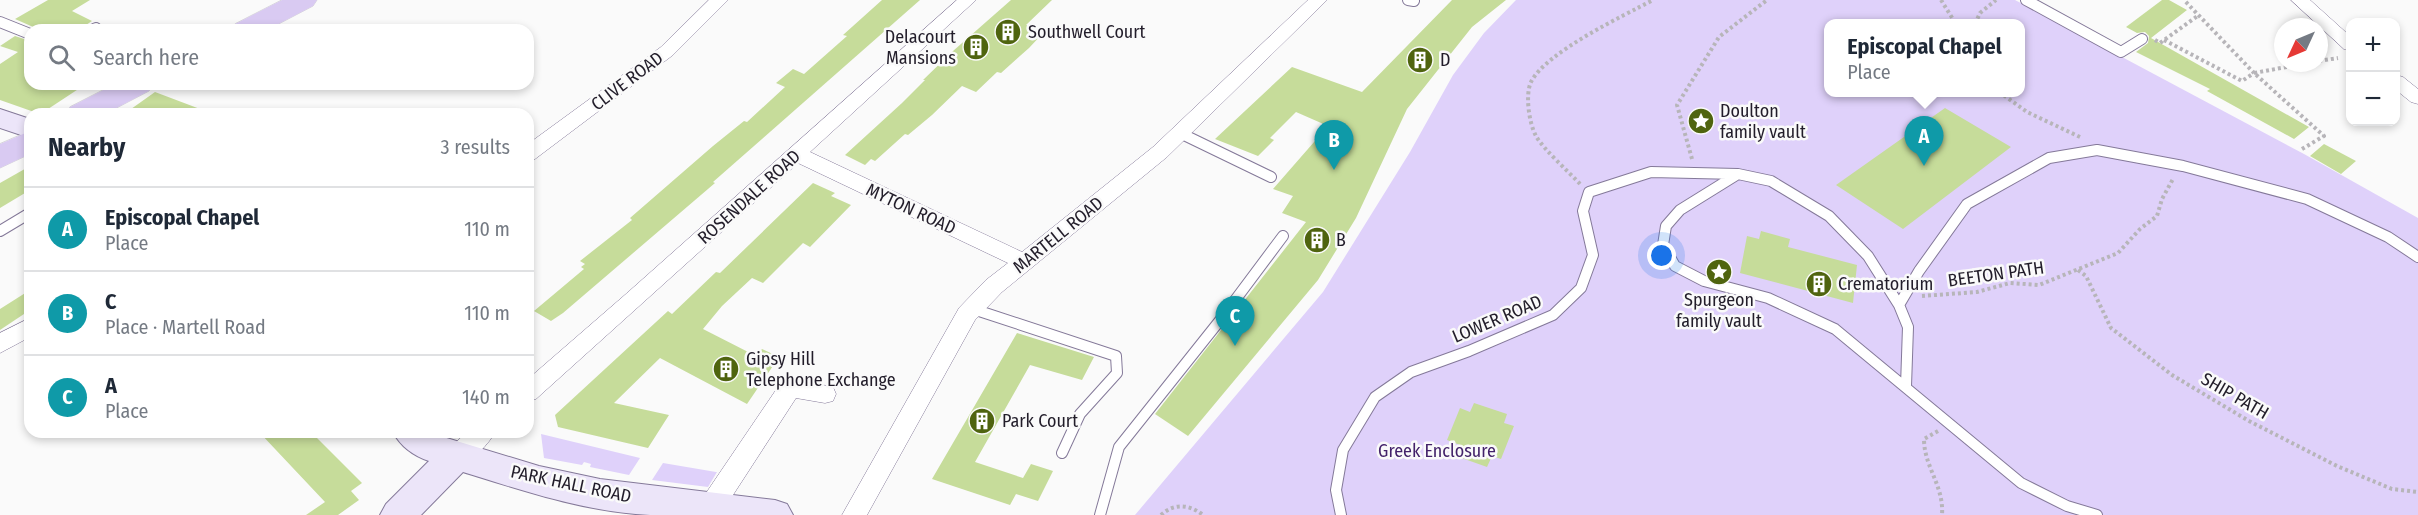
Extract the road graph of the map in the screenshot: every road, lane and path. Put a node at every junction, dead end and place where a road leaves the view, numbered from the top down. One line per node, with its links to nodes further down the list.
1 (303, 0): 16 (main road)
2 (719, 0): 34 (street, CLIVE ROAD)
3 (967, 0): 36 (street, ROSENDALE ROAD)
4 (1318, 0): 31 (street, MARTELL ROAD)
5 (1653, 0): 42 (path)
6 (1767, 0): 39 (path)
7 (1941, 0): 13 (path)
8 (1996, 0): 14 (path)
9 (2026, 0): 18 (lane)
10 (2184, 0): 12 (path)
11 (2301, 0): 20 (street)
12 (2199, 15): 19 (path); 23 (path)
13 (1953, 19)
14 (1975, 19)
15 (0, 22): 17 (lane)
16 (257, 24)
17 (24, 32)
18 (2142, 39): 19 (path)
19 (2164, 40): 23 (path)
20 (2345, 51): 21 (path)
21 (2328, 58)
22 (2274, 69): 23 (path)
23 (2254, 73): 33 (path)
24 (2400, 84): 27 (street)
25 (127, 90): 28 (main road)
26 (2005, 97): 35 (path)
27 (2418, 98)
28 (93, 108)
29 (0, 118): 30 (street)
30 (24, 127)
31 (1180, 133): 41 (lane); 47 (street, MARTELL ROAD)
32 (24, 144): 37 (main road)
33 (2302, 149)
34 (534, 150)
35 (2097, 150): 38 (lane); 49 (lane)
36 (796, 154): 47 (street, MYTON ROAD); 55 (street, ROSENDALE ROAD)
37 (0, 157)
38 (2183, 166): 46 (lane); 48 (path, BEETON PATH)
39 (1696, 171): 40 (lane); 42 (lane)
40 (1738, 174): 50 (lane); 54 (lane)
41 (1271, 177)
42 (1589, 192): 70 (lane, LOWER ROAD)
43 (24, 217): 44 (lane)
44 (0, 231)
45 (1283, 236): 67 (lane)
46 (2418, 257)
47 (1025, 262): 51 (street, MARTELL ROAD)
48 (2078, 270): 49 (path, BEETON PATH); 62 (path, SHIP PATH)
49 (1906, 293): 50 (lane)
50 (1899, 305): 54 (lane)
51 (972, 309): 60 (lane); 66 (street, MARTELL ROAD)
52 (24, 330): 53 (street)
53 (0, 344)
54 (1906, 386): 57 (lane)
55 (534, 387)
56 (825, 394): 63 (street)
57 (1949, 424): 71 (path); 72 (lane)
58 (418, 438): 61 (street, PARK HALL ROAD)
59 (476, 438): 61 (street)
60 (1062, 453)
61 (458, 455): 63 (street, PARK HALL ROAD); 64 (street)
62 (2418, 492)
63 (711, 507): 65 (street, PARK HALL ROAD)
64 (398, 515)
65 (775, 515)
66 (854, 515)
67 (1100, 515)
68 (1161, 515): 69 (path)
69 (1203, 515)
70 (1341, 515)
71 (1942, 515)
72 (2097, 515)

